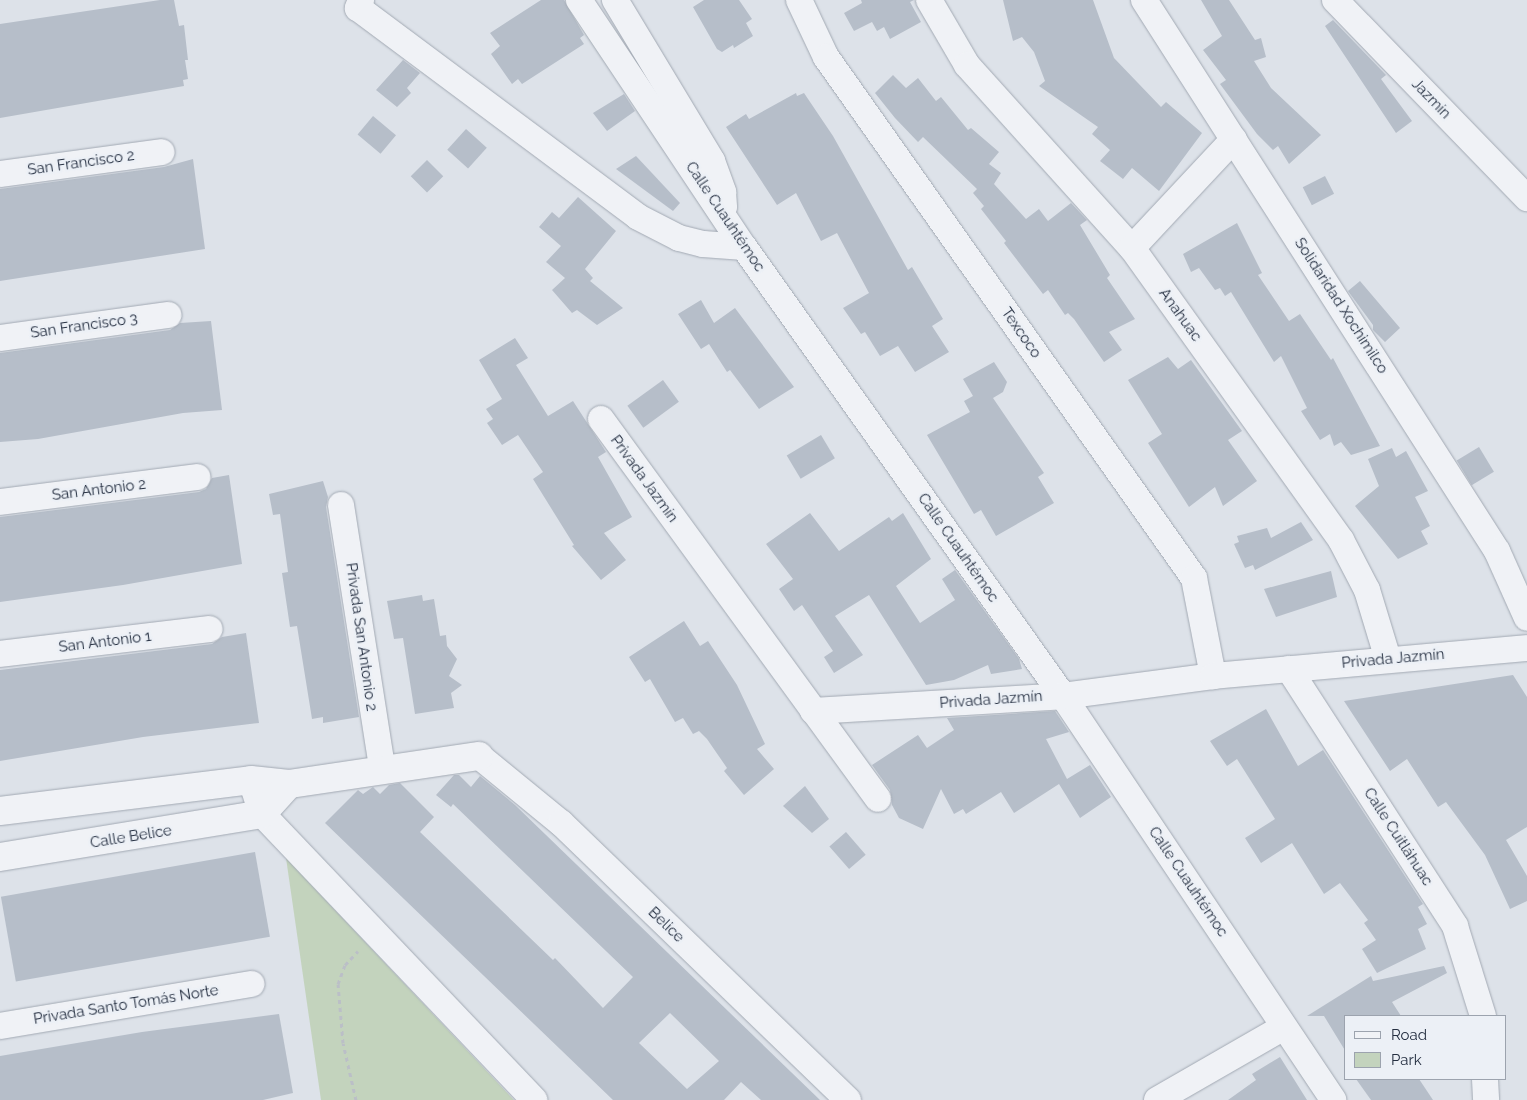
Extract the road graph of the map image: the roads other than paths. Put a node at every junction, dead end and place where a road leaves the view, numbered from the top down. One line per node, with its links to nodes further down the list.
1 (361, 0): 13 (street)
2 (579, 0): 12 (street, Calle Cuauhtémoc)
3 (615, 0): 12 (street)
4 (799, 0): 27 (street, Texcoco)
5 (929, 0): 14 (street, Anahuac)
6 (1144, 0): 8 (street, Solidaridad Xochimilco)
7 (1334, 0): 11 (street, Jazmín)
8 (1234, 139): 14 (street); 21 (street, Solidaridad Xochimilco)
9 (162, 152): 10 (street, San Francisco 2)
10 (0, 174)
11 (1527, 198)
12 (724, 217): 13 (street, Calle Cuauhtémoc)
13 (744, 248): 28 (street, Calle Cuauhtémoc)
14 (1132, 248): 25 (street, Anahuac)
15 (168, 315): 16 (street, San Francisco 3)
16 (0, 338)
17 (601, 419): 29 (street, Privada Jazmín)
18 (197, 478): 19 (street, San Antonio 2)
19 (0, 502)
20 (341, 505): 31 (street, Privada San Antonio 2)
21 (1527, 618)
22 (210, 629): 24 (street, San Antonio 1)
23 (1527, 648): 25 (street, Privada Jazmín)
24 (0, 654)
25 (1388, 658): 26 (street, Privada Jazmín)
26 (1289, 669): 27 (street, Privada Jazmín); 39 (street, Calle Cuitláhuac)
27 (1213, 676): 28 (street, Privada Jazmín)
28 (1063, 696): 29 (street, Privada Jazmín); 41 (street, Calle Cuauhtémoc)
29 (813, 711): 34 (street)
30 (479, 756): 31 (street); 44 (street, Belice)
31 (382, 768): 33 (street)
32 (251, 780): 33 (street); 35 (street); 36 (street)
33 (289, 784): 36 (street)
34 (878, 799)
35 (0, 811)
36 (262, 814): 37 (street, Calle Belice); 43 (street)
37 (0, 857)
38 (252, 984): 40 (street, Privada Santo Tomás Norte)
39 (1483, 1015)
40 (0, 1026)
41 (1284, 1026): 45 (street); 46 (street, Calle Cuauhtémoc)
42 (1485, 1080): 47 (street)
43 (534, 1100)
44 (848, 1100)
45 (1157, 1100)
46 (1334, 1100)
47 (1486, 1100)

